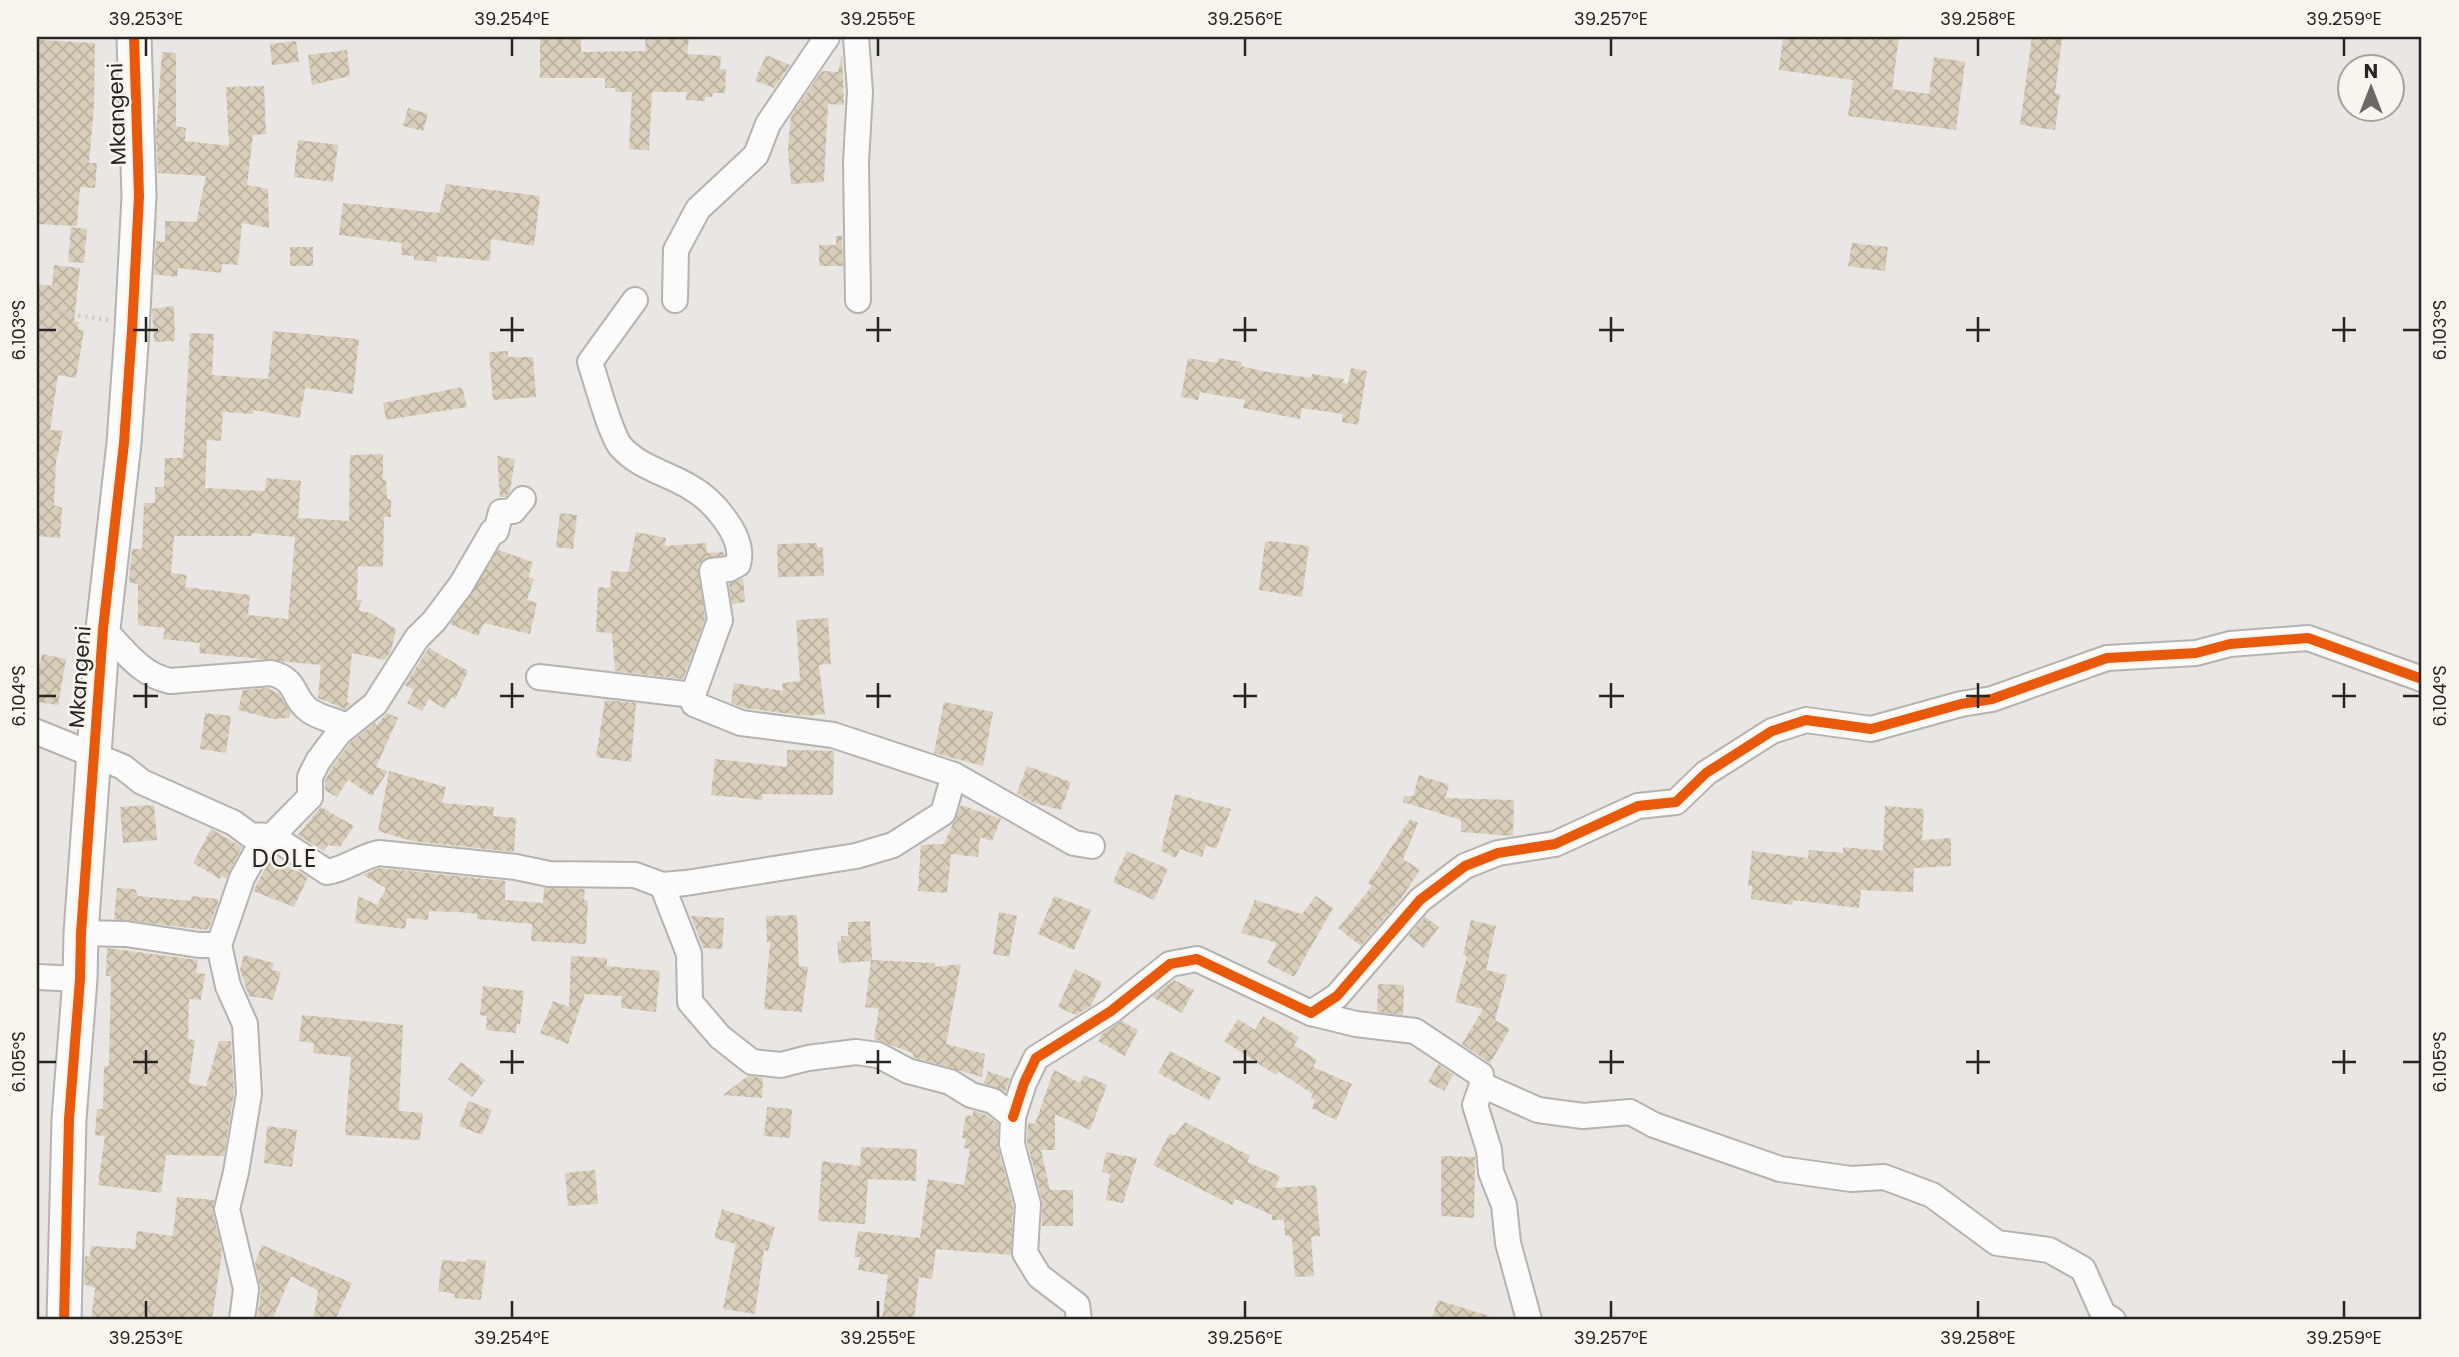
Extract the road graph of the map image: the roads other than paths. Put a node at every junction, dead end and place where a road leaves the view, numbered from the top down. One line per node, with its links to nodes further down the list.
1 (134, 37): 8 (street, Mkangeni)
2 (827, 37): 5 (street)
3 (856, 37): 6 (street)
4 (635, 300): 11 (street)
5 (675, 300)
6 (858, 300)
7 (523, 499): 12 (street)
8 (103, 629): 12 (street); 14 (street, Mkangeni)
9 (539, 677): 11 (street)
10 (2422, 679): 23 (street)
11 (693, 695): 15 (street)
12 (347, 726): 16 (street)
13 (37, 732): 14 (street)
14 (94, 754): 16 (street); 19 (street, Mkangeni)
15 (954, 775): 17 (street); 18 (street)
16 (272, 836): 18 (street); 20 (street)
17 (1092, 846)
18 (662, 885): 25 (street)
19 (81, 933): 20 (street); 22 (street, Mkangeni)
20 (219, 945): 27 (street)
21 (37, 977): 22 (street)
22 (80, 979): 26 (street, Mkangeni)
23 (1311, 1013): 24 (street); 25 (street)
24 (1482, 1084): 29 (street); 30 (street)
25 (1013, 1117): 28 (street)
26 (64, 1320)
27 (242, 1320)
28 (1079, 1320)
29 (1529, 1320)
30 (2113, 1320)

